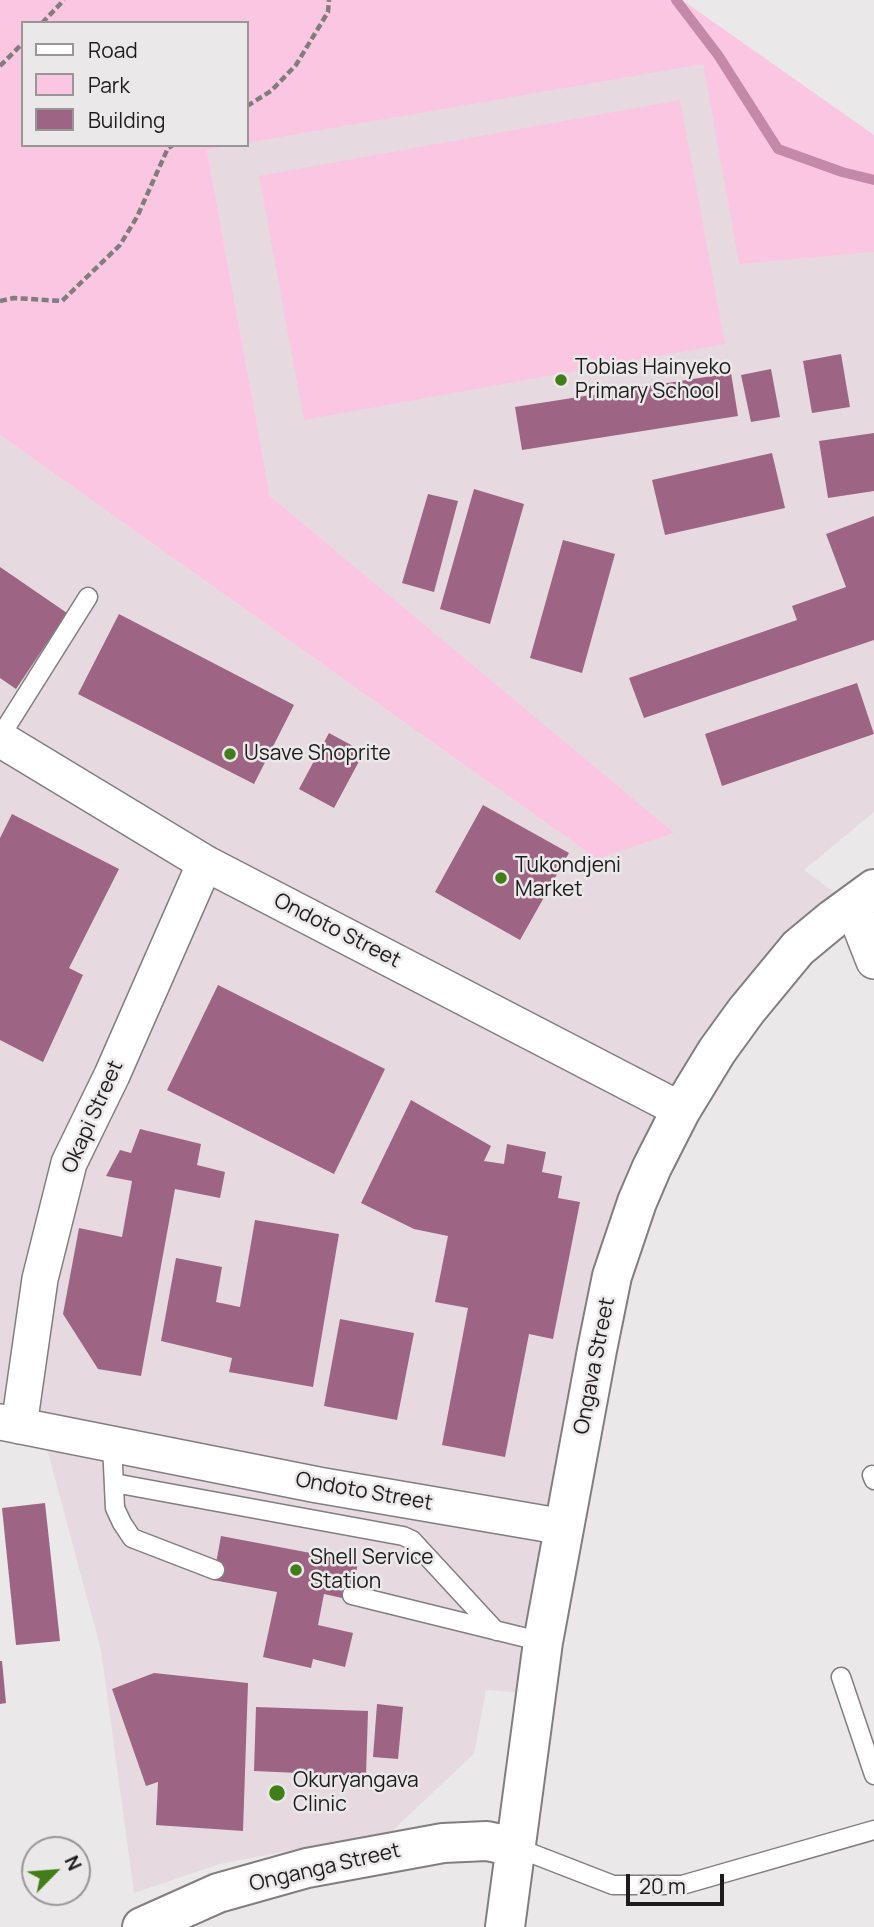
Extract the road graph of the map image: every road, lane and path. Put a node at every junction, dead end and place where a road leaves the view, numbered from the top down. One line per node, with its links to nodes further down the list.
1 (64, 0): 3 (path)
2 (329, 0): 6 (path)
3 (44, 21)
4 (21, 45): 5 (path)
5 (0, 66)
6 (248, 105)
7 (170, 147): 8 (path)
8 (0, 301)
9 (88, 597): 10 (lane)
10 (0, 738): 11 (street, Ondoto Street)
11 (205, 863): 14 (street, Ondoto Street); 15 (street, Okapi Street)
12 (863, 897): 13 (street); 14 (street, Ongava Street)
13 (874, 961)
14 (681, 1110): 19 (street, Ongava Street)
15 (10, 1424): 16 (street, Ondoto Street)
16 (112, 1444): 17 (lane); 18 (street, Ondoto Street)
17 (114, 1483): 18 (lane); 20 (lane)
18 (316, 1502): 19 (street, Ondoto Street); 22 (lane)
19 (565, 1527): 23 (street, Ongava Street)
20 (215, 1570)
21 (352, 1595): 22 (lane)
22 (496, 1631): 23 (lane)
23 (542, 1642): 27 (street, Ongava Street)
24 (841, 1677): 25 (lane)
25 (874, 1775)
26 (874, 1830): 27 (lane)
27 (515, 1847): 28 (street, Onganga Street); 29 (street, Ongava Street)
28 (142, 1927)
29 (505, 1927)

